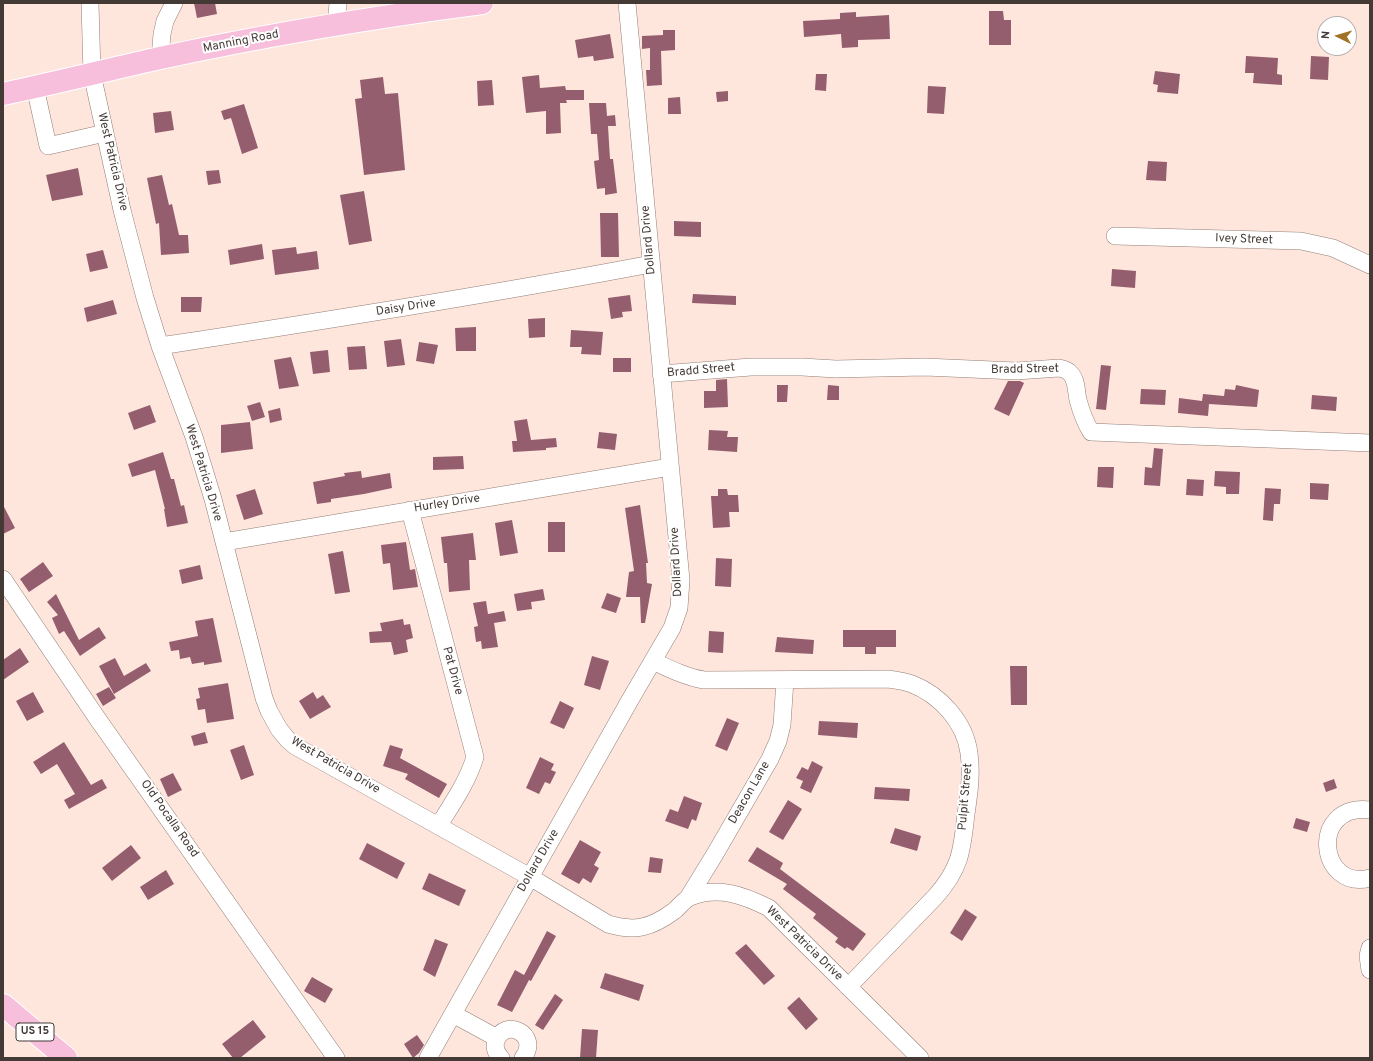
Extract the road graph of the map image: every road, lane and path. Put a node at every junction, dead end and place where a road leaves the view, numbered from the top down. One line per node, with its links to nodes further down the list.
1 (90, 3): 8 (street, West Patricia Drive)
2 (174, 3): 7 (street)
3 (338, 3): 6 (street)
4 (482, 3): 6 (main road, Manning Road)
5 (627, 3): 13 (street, Dollard Drive)
6 (336, 24): 7 (main road, Manning Road)
7 (160, 58): 8 (main road, Manning Road)
8 (92, 74): 9 (main road, Manning Road); 11 (street, West Patricia Drive)
9 (35, 87): 10 (main road, Manning Road); 11 (street)
10 (3, 94)
11 (105, 133): 15 (street, West Patricia Drive)
12 (1114, 236): 14 (street, Ivey Street)
13 (651, 264): 15 (street, Daisy Drive); 16 (street, Dollard Drive)
14 (1370, 265)
15 (160, 346): 20 (street, West Patricia Drive)
16 (661, 374): 17 (street, Bradd Street); 18 (street, Dollard Drive)
17 (1370, 443)
18 (670, 467): 19 (street, Hurley Drive); 22 (street, Dollard Drive)
19 (410, 510): 20 (street, Hurley Drive); 25 (street, Pat Drive)
20 (224, 542): 25 (street, West Patricia Drive)
21 (3, 579): 36 (street, Old Pocalla Road)
22 (653, 661): 23 (street, Pulpit Street); 26 (street, Dollard Drive)
23 (785, 680): 28 (street, Deacon Lane); 31 (street, Pulpit Street)
24 (1370, 810): 27 (street)
25 (439, 825): 26 (street, West Patricia Drive)
26 (530, 877): 28 (street, West Patricia Drive); 33 (street, Dollard Drive)
27 (1369, 882)
28 (688, 898): 31 (street, West Patricia Drive)
29 (1370, 948): 30 (street)
30 (1370, 970)
31 (848, 987): 40 (street, West Patricia Drive)
32 (3, 1005): 35 (main road, US 15)
33 (453, 1014): 34 (street); 37 (street, Dollard Drive)
34 (497, 1038): 38 (street); 39 (street)
35 (66, 1058)
36 (336, 1058)
37 (428, 1058)
38 (501, 1058)
39 (523, 1058)
40 (920, 1058)

